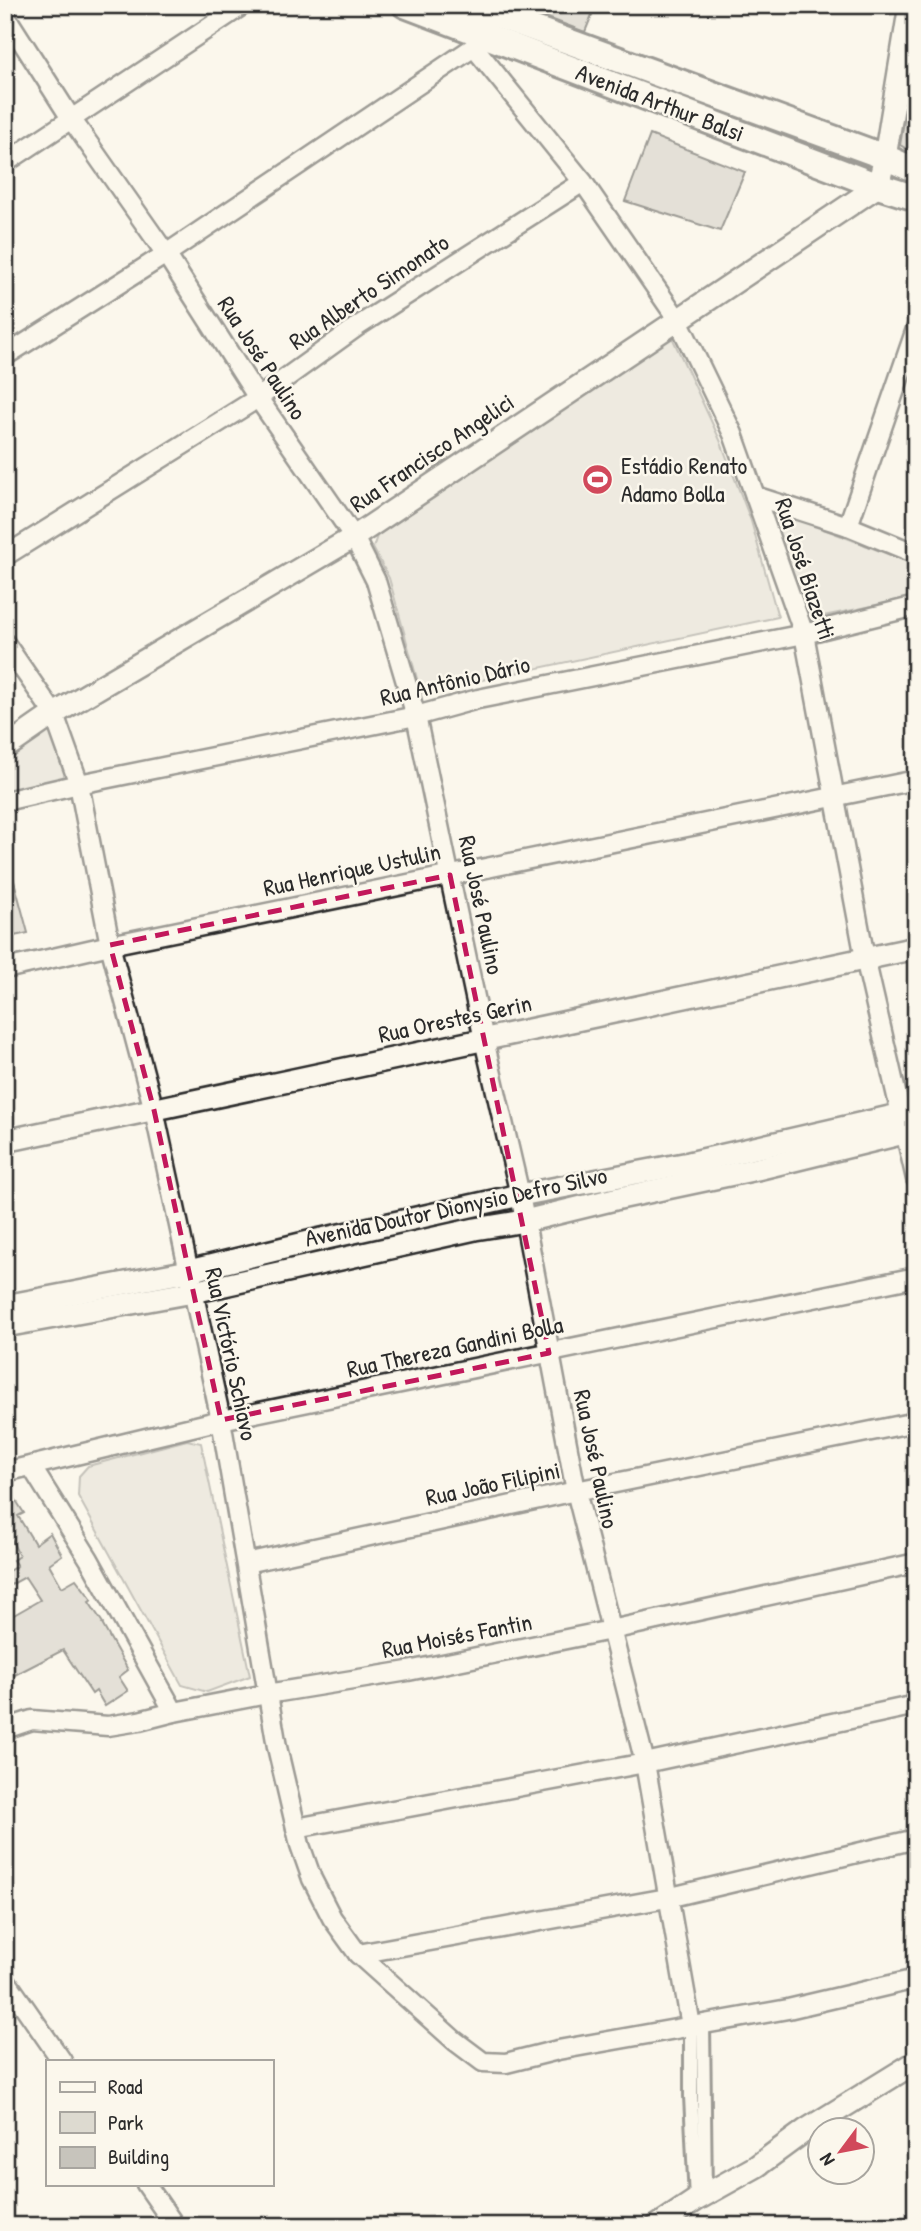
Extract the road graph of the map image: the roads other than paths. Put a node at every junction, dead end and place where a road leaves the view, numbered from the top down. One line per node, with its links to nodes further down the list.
1 (243, 5): 9 (street)
2 (405, 5): 7 (main road, Avenida Arthur Balsi)
3 (469, 5): 6 (main road, Avenida Arthur Balsi)
4 (910, 5): 11 (street)
5 (5, 16): 9 (street, Rua José Paulino)
6 (506, 20): 7 (street); 8 (main road, Avenida Arthur Balsi)
7 (480, 42): 10 (main road, Avenida Arthur Balsi); 14 (street, Rua José Biazetti); 17 (street)
8 (769, 115): 10 (main road); 11 (main road, Avenida Arthur Balsi)
9 (72, 120): 12 (street); 17 (street, Rua José Paulino)
10 (757, 140): 15 (main road, Avenida Arthur Balsi)
11 (885, 157): 13 (main road, Avenida Arthur Balsi); 15 (street)
12 (5, 163)
13 (916, 171)
14 (583, 182): 18 (street, Rua José Biazetti); 21 (street, Rua Alberto Simonato)
15 (878, 186): 16 (main road, Avenida Arthur Balsi); 18 (street, Rua Francisco Angelici)
16 (916, 198)
17 (166, 254): 20 (street); 21 (street, Rua José Paulino)
18 (678, 320): 22 (street, Rua José Biazetti); 24 (street, Rua Francisco Angelici)
19 (916, 329): 23 (street)
20 (5, 356)
21 (258, 398): 24 (street, Rua José Paulino); 26 (street, Rua Alberto Simonato)
22 (755, 496): 23 (street); 28 (street, Rua José Biazetti)
23 (848, 526): 25 (street)
24 (354, 537): 30 (street, Rua Francisco Angelici); 31 (street, Rua José Paulino)
25 (916, 554)
26 (5, 556)
27 (916, 607): 28 (street, Rua Antônio Dário)
28 (804, 634): 31 (street, Rua Antônio Dário); 35 (street, Rua José Biazetti)
29 (5, 643): 30 (street, Rua Victório Schiavo)
30 (54, 714): 32 (street, Rua Francisco Angelici); 34 (street, Rua Victório Schiavo)
31 (416, 716): 34 (street, Rua Antônio Dário); 37 (street, Rua José Paulino)
32 (5, 748)
33 (916, 780): 35 (street, Rua Henrique Ustulin)
34 (79, 784): 36 (street, Rua Antônio Dário); 38 (street, Rua Victório Schiavo)
35 (834, 798): 37 (street, Rua Henrique Ustulin); 40 (street, Rua José Biazetti)
36 (5, 801)
37 (450, 875): 38 (street, Rua Henrique Ustulin); 42 (street, Rua José Paulino)
38 (110, 945): 41 (street, Rua Henrique Ustulin); 43 (street, Rua Victório Schiavo)
39 (916, 948): 40 (street, Rua Orestes Gerin)
40 (865, 958): 42 (street, Rua Orestes Gerin); 44 (street, Rua José Biazetti)
41 (5, 970)
42 (484, 1040): 43 (street, Rua Orestes Gerin); 47 (street, Rua José Paulino)
43 (154, 1110): 45 (street, Rua Orestes Gerin); 49 (street, Rua Victório Schiavo)
44 (909, 1122): 46 (street, Rua José Biazetti); 47 (street, Avenida Doutor Dionysio Defro Silvo); 48 (street, Avenida Doutor Dionysio Defro Silvo)
45 (5, 1141)
46 (916, 1179)
47 (520, 1195): 48 (street, Rua José Paulino); 49 (street, Avenida Doutor Dionysio Defro Silvo)
48 (525, 1221): 51 (street, Avenida Doutor Dionysio Defro Silvo); 54 (street, Rua José Paulino)
49 (189, 1271): 51 (street, Rua Victório Schiavo); 52 (street, Avenida Doutor Dionysio Defro Silvo)
50 (916, 1277): 54 (street, Rua Thereza Gandini Bolla)
51 (193, 1292): 53 (street, Avenida Doutor Dionysio Defro Silvo); 55 (street, Rua Victório Schiavo)
52 (5, 1307)
53 (5, 1326)
54 (549, 1353): 55 (street, Rua Thereza Gandini Bolla); 59 (street, Rua José Paulino)
55 (221, 1420): 57 (street, Rua Thereza Gandini Bolla); 60 (street, Rua Victório Schiavo)
56 (916, 1422): 59 (street, Rua João Filipini)
57 (31, 1466): 58 (street, Rua Thereza Gandini Bolla); 65 (street)
58 (5, 1472)
59 (576, 1491): 60 (street, Rua João Filipini); 62 (street, Rua José Paulino)
60 (246, 1563): 63 (street, Rua Victório Schiavo)
61 (916, 1563): 62 (street, Rua Moisés Fantin)
62 (611, 1630): 63 (street, Rua Moisés Fantin); 67 (street, Rua José Paulino)
63 (267, 1694): 65 (street, Rua Moisés Fantin); 68 (street, Rua Victório Schiavo)
64 (916, 1704): 67 (street)
65 (174, 1712): 66 (street, Rua Moisés Fantin)
66 (8, 1722)
67 (645, 1763): 68 (street); 70 (street, Rua José Paulino)
68 (296, 1828): 71 (street, Rua Victório Schiavo)
69 (916, 1839): 70 (street)
70 (667, 1898): 71 (street); 74 (street, Rua José Paulino)
71 (358, 1954): 74 (street, Rua Victório Schiavo)
72 (5, 1979): 75 (street)
73 (916, 1979): 74 (street, Rua Victório Schiavo)
74 (697, 2025): 78 (street)
75 (61, 2060)
76 (916, 2062): 78 (street)
77 (147, 2186): 79 (street)
78 (700, 2197): 80 (street)
79 (175, 2226)
80 (657, 2226)

